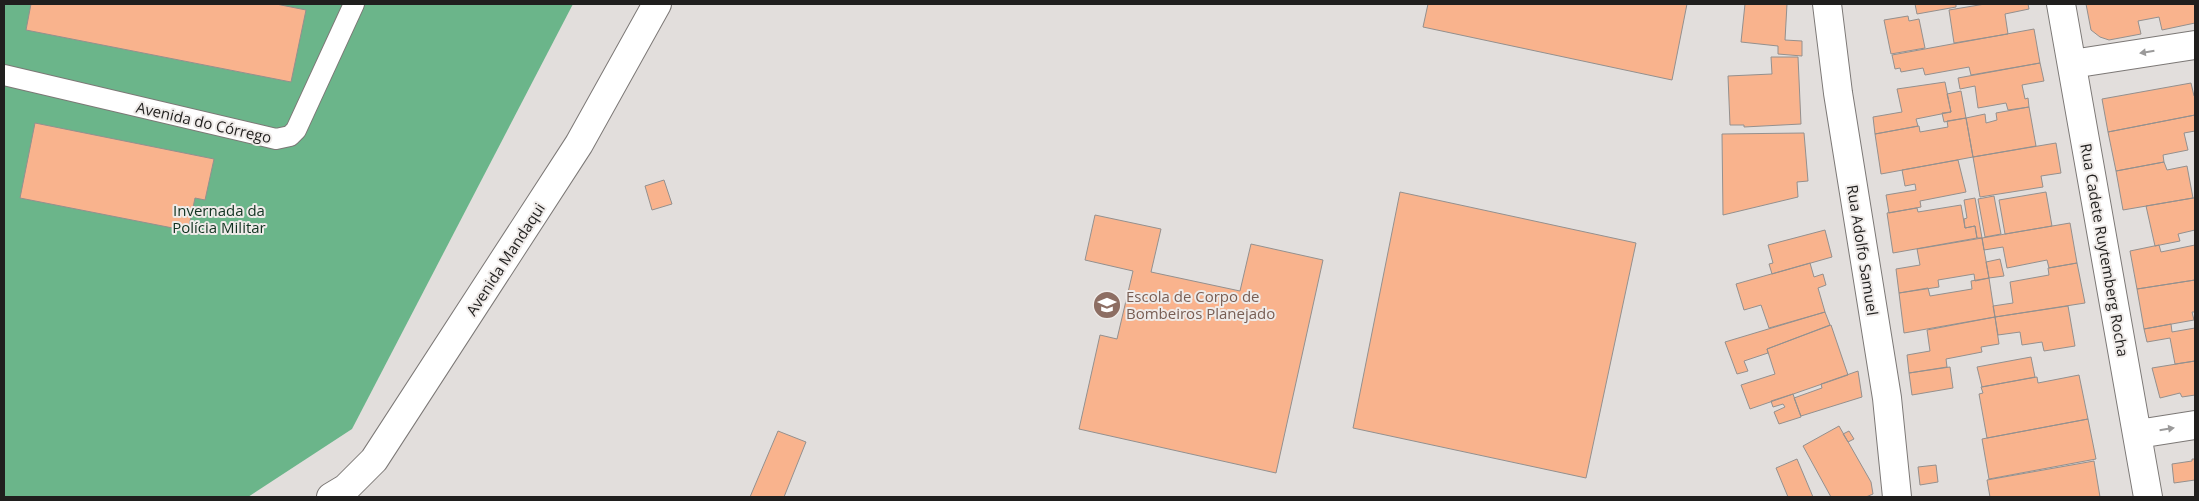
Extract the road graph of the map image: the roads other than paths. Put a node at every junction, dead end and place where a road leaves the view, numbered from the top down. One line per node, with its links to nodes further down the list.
1 (354, 4): 7 (lane, Avenida do Córrego)
2 (658, 4): 10 (street, Avenida Mandaqui)
3 (1827, 4): 11 (street, Rua Adolfo Samuel)
4 (2061, 4): 6 (street, Rua Cadete Ruytemberg Rocha)
5 (2195, 45): 6 (street, one-way to 6)
6 (2072, 64): 9 (street, Rua Cadete Ruytemberg Rocha)
7 (4, 74)
8 (2195, 425): 9 (street, one-way to 8)
9 (2138, 434): 12 (street, Rua Cadete Ruytemberg Rocha)
10 (341, 494)
11 (1897, 497)
12 (2148, 497)

